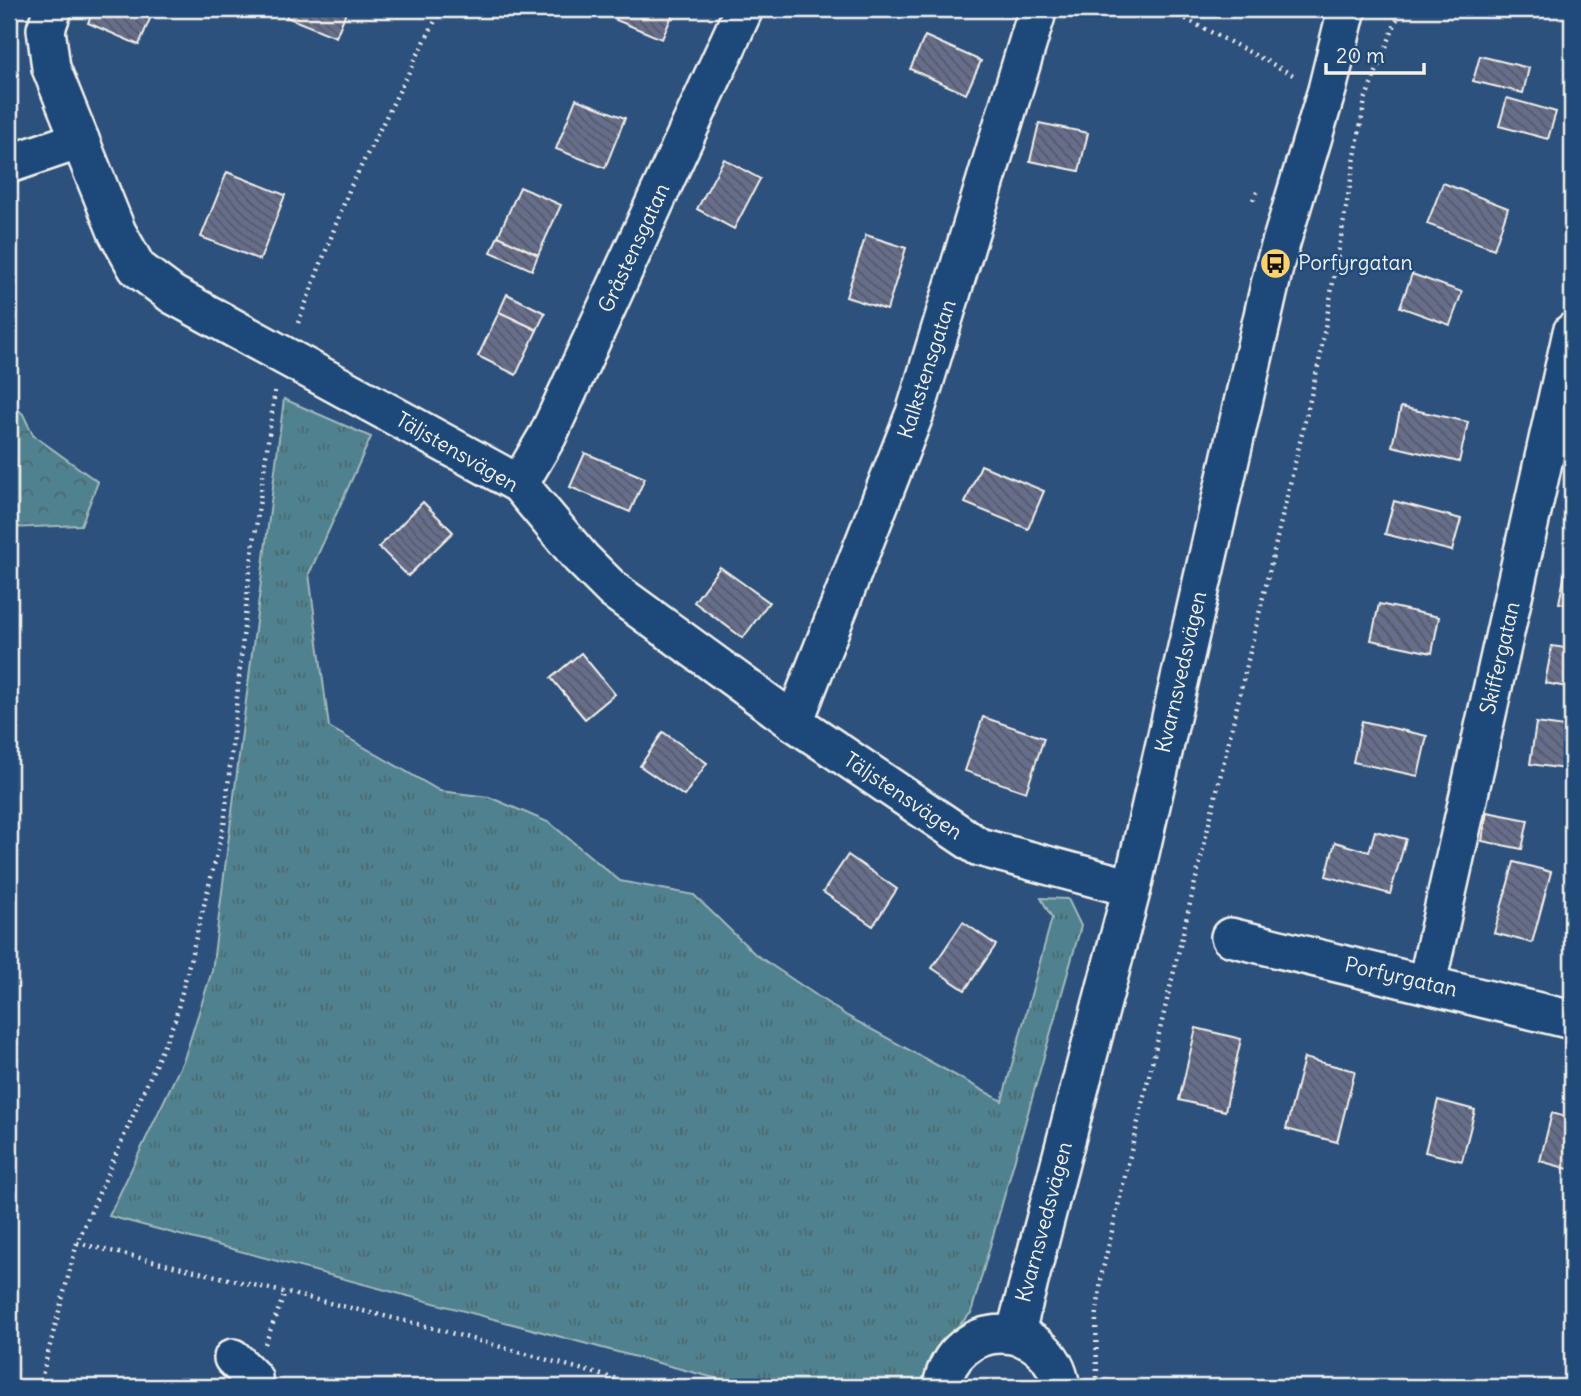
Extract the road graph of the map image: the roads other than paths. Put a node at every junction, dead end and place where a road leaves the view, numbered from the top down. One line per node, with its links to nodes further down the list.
1 (53, 9): 5 (street, Täljstensvägen)
2 (744, 9): 8 (street, Gråstensgatan)
3 (1038, 9): 9 (street, Kalkstensgatan)
4 (1347, 9): 10 (street, Kvarnsvedsvägen)
5 (80, 141): 6 (street); 8 (street, Täljstensvägen)
6 (9, 164)
7 (1572, 332): 12 (street, Skiffergatan)
8 (519, 484): 9 (street, Täljstensvägen)
9 (794, 722): 10 (street, Täljstensvägen)
10 (1132, 888): 14 (street, Kvarnsvedsvägen)
11 (1230, 937): 12 (street, Porfyrgatan)
12 (1427, 983): 13 (street, Porfyrgatan)
13 (1572, 1020)
14 (1015, 1335): 15 (street); 16 (street)
15 (942, 1387)
16 (1061, 1387)

